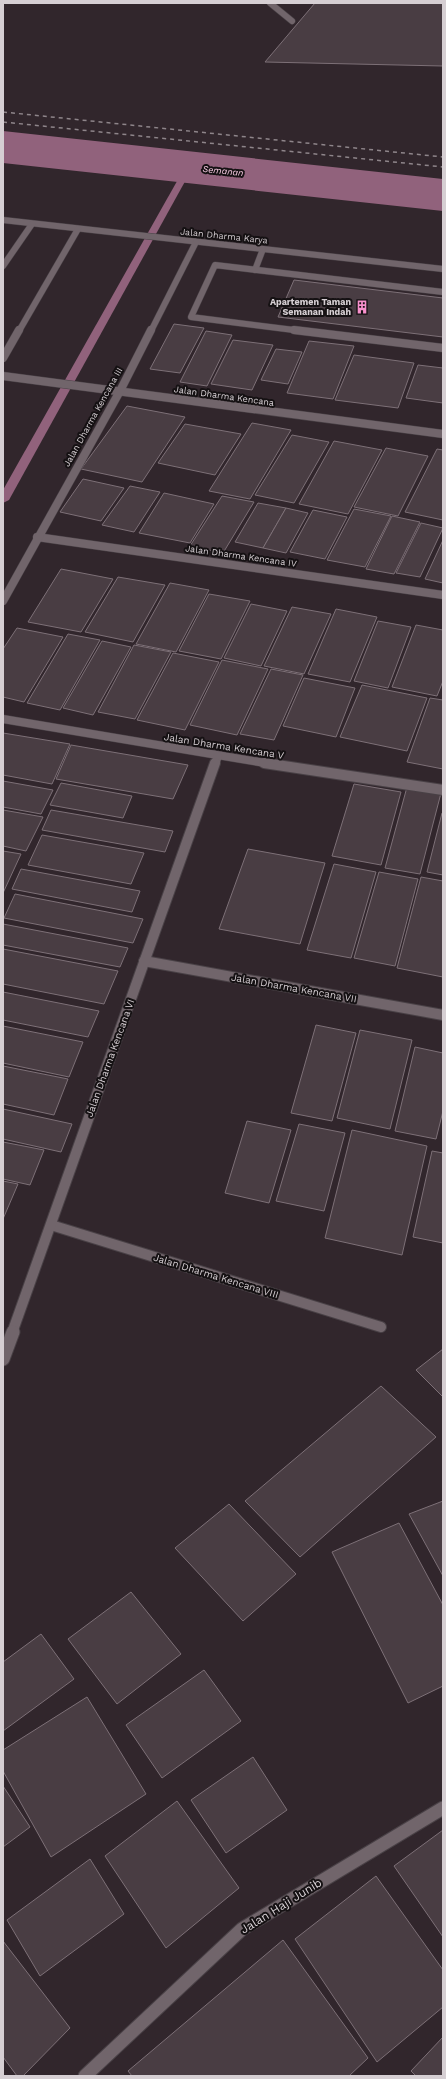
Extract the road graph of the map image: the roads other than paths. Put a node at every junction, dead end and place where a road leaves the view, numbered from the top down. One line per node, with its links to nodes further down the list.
1 (270, 3): 2 (street)
2 (292, 22)
3 (3, 220): 4 (street, Jalan Dharma Karya)
4 (32, 224): 5 (street, Jalan Dharma Karya); 8 (street)
5 (78, 229): 6 (street, Jalan Dharma Karya); 13 (street)
6 (196, 242): 7 (street, Jalan Dharma Karya); 15 (street, Jalan Dharma Kencana III)
7 (263, 249): 9 (street, Jalan Dharma Karya); 10 (street)
8 (3, 266)
9 (443, 269)
10 (255, 270): 11 (street); 12 (street)
11 (443, 292)
12 (443, 348)
13 (3, 358)
14 (3, 376): 15 (street, Jalan Dharma Kencana)
15 (118, 391): 16 (street, Jalan Dharma Kencana); 17 (street, Jalan Dharma Kencana III)
16 (443, 434)
17 (37, 537): 18 (street, Jalan Dharma Kencana IV); 19 (street, Jalan Dharma Kencana III)
18 (443, 595)
19 (3, 601)
20 (3, 719): 21 (street, Jalan Dharma Kencana V)
21 (218, 756): 22 (street, Jalan Dharma Kencana V); 23 (street, Jalan Dharma Kencana VI)
22 (443, 790)
23 (144, 961): 24 (street, Jalan Dharma Kencana VII); 25 (street, Jalan Dharma Kencana VI)
24 (443, 1015)
25 (51, 1226): 26 (street, Jalan Dharma Kencana VIII); 27 (street, Jalan Dharma Kencana VI)
26 (381, 1327)
27 (3, 1359)
28 (443, 1808): 29 (street, Jalan Haji Junib)
29 (85, 2076)

